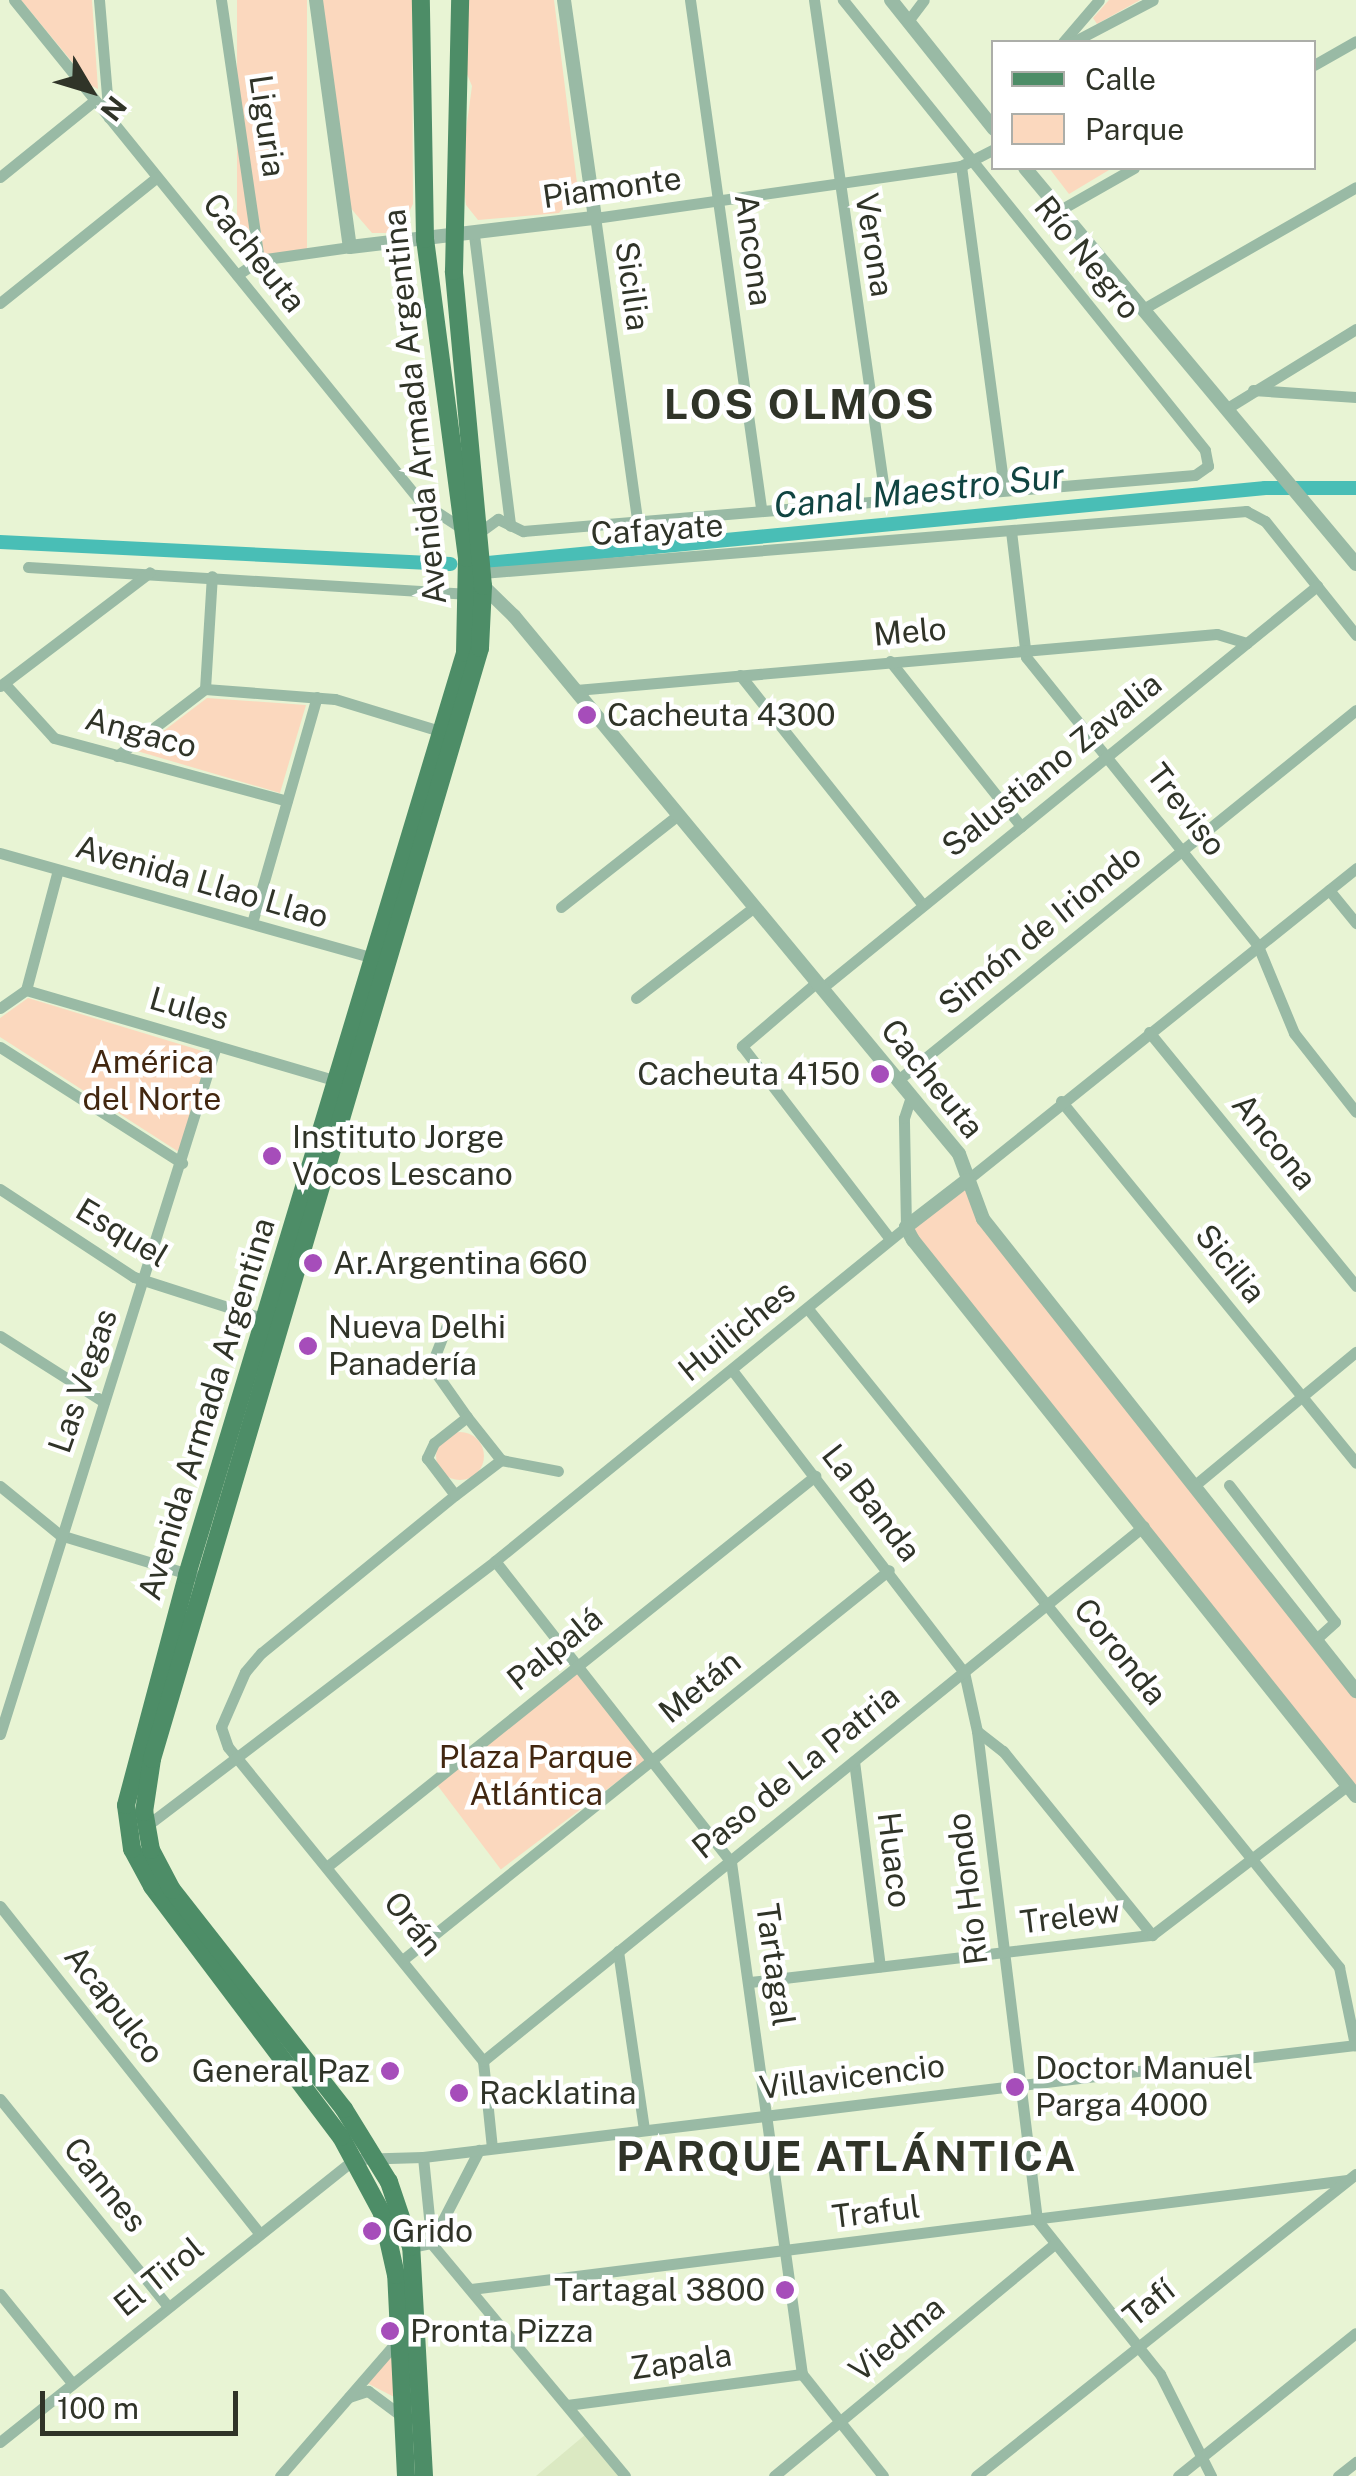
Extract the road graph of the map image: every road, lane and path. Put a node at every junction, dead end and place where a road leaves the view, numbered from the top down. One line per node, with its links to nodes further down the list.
1 (14, 0): 20 (street, Cacheuta)
2 (99, 0): 21 (street)
3 (221, 0): 39 (street, Liguria)
4 (316, 0): 38 (street)
5 (421, 0): 37 (main road, Avenida Armada Argentina)
6 (460, 0): 36 (main road, Avenida Armada Argentina)
7 (564, 0): 34 (street, Sicilia)
8 (690, 0): 32 (street, Ancona)
9 (814, 0): 30 (street, Verona)
10 (843, 0): 24 (street, Río Negro)
11 (891, 0): 15 (street)
12 (924, 0): 15 (street)
13 (1100, 0): 16 (street)
14 (1153, 0): 17 (street)
15 (908, 21): 22 (street)
16 (1065, 40)
17 (1077, 40)
18 (1356, 41): 19 (street)
19 (1316, 65)
20 (94, 100): 21 (street, Cacheuta); 28 (street)
21 (109, 118): 29 (street, Cacheuta)
22 (991, 124)
23 (991, 151): 24 (street, Piamonte)
24 (975, 161): 25 (street, Piamonte); 47 (street, Río Negro)
25 (961, 166): 30 (street, Piamonte); 48 (street)
26 (1027, 170): 33 (street, Río Negro)
27 (1130, 170): 33 (street)
28 (0, 177)
29 (156, 178): 40 (street, Cacheuta); 41 (street)
30 (836, 181): 32 (street, Piamonte); 49 (street, Verona)
31 (1356, 187): 42 (street)
32 (718, 200): 34 (street, Piamonte); 50 (street, Ancona)
33 (1060, 210): 42 (street, Río Negro)
34 (595, 218): 35 (street, Piamonte); 51 (street, Sicilia)
35 (474, 235): 36 (street, Piamonte); 52 (street)
36 (453, 236): 37 (street, Piamonte); 53 (main road, Avenida Armada Argentina)
37 (425, 238): 38 (street, Piamonte); 53 (main road, Avenida Armada Argentina)
38 (350, 247): 39 (street, Piamonte)
39 (259, 260): 40 (street, Piamonte)
40 (237, 274): 53 (street, Cacheuta)
41 (0, 303)
42 (1143, 308): 46 (street, Río Negro)
43 (1356, 330): 44 (street)
44 (1252, 390): 45 (street); 46 (street)
45 (1356, 397)
46 (1229, 407): 55 (street, Río Negro)
47 (1209, 459): 48 (street, Cafayate)
48 (1004, 487): 49 (street, Cafayate)
49 (885, 497): 50 (street, Cafayate)
50 (761, 508): 51 (street, Cafayate)
51 (638, 520): 52 (street, Cafayate)
52 (510, 526): 53 (street, Cafayate)
53 (470, 531): 59 (main road, Avenida Armada Argentina)
54 (1011, 531): 59 (street, Cafayate); 60 (street, Cafayate); 63 (street)
55 (1356, 564)
56 (28, 566): 57 (street, Cafayate)
57 (150, 572): 58 (street, Cafayate); 66 (street)
58 (212, 576): 59 (street, Cafayate); 67 (street)
59 (476, 581): 68 (street, Cacheuta); 71 (main road, Avenida Armada Argentina); 88 (main road, Avenida Armada Argentina)
60 (1317, 586): 61 (street); 62 (street, Salustiano Zavalia)
61 (1356, 635)
62 (1247, 643): 63 (street, Melo); 72 (street, Salustiano Zavalia)
63 (1022, 650): 64 (street, Melo); 72 (street, Treviso)
64 (890, 661): 65 (street, Melo); 76 (street)
65 (740, 675): 68 (street, Melo); 82 (street)
66 (2, 684): 73 (street, Angaco)
67 (205, 688): 69 (street, Angaco); 73 (street)
68 (576, 690): 75 (street, Cacheuta)
69 (318, 697): 71 (street, Angaco); 74 (street)
70 (1356, 710): 77 (street, Simón de Iriondo)
71 (443, 732): 88 (main road, Avenida Armada Argentina)
72 (1108, 755): 76 (street, Salustiano Zavalia); 77 (street, Treviso)
73 (118, 756): 74 (street, Angaco)
74 (287, 801): 85 (street)
75 (678, 814): 83 (street); 84 (street, Cacheuta)
76 (1021, 826): 82 (street, Salustiano Zavalia)
77 (1183, 849): 87 (street, Treviso); 97 (street, Simón de Iriondo)
78 (0, 853): 80 (street, Avenida Llao Llao)
79 (1356, 868): 81 (street, Huiliches)
80 (58, 870): 85 (street, Avenida Llao Llao); 90 (street)
81 (1328, 890): 86 (street); 87 (street, Huiliches)
82 (923, 905): 89 (street, Salustiano Zavalia)
83 (562, 907)
84 (754, 907): 89 (street, Cacheuta); 91 (street)
85 (252, 923): 88 (street, Avenida Llao Llao)
86 (1356, 924)
87 (1258, 946): 93 (street, Huiliches); 100 (street, Treviso)
88 (382, 961): 96 (main road, Avenida Armada Argentina); 109 (main road, Avenida Armada Argentina)
89 (819, 985): 97 (street, Cacheuta); 105 (street, Salustiano Zavalia)
90 (26, 990): 92 (street); 95 (street, Lules)
91 (636, 998)
92 (0, 1008)
93 (1149, 1032): 99 (street, Huiliches); 107 (street, Ancona)
94 (0, 1046): 101 (street)
95 (216, 1046): 96 (street, Lules); 101 (street, Las Vegas)
96 (338, 1080): 109 (main road, Avenida Armada Argentina)
97 (898, 1080): 98 (street, Cacheuta)
98 (911, 1096): 102 (street, Cacheuta); 104 (street)
99 (1061, 1102): 102 (street, Huiliches); 114 (street, Sicilia)
100 (1356, 1112)
101 (182, 1163): 106 (street, Las Vegas)
102 (967, 1180): 104 (street, Huiliches); 121 (street, Cacheuta)
103 (0, 1189): 106 (street, Esquel)
104 (906, 1227): 105 (street, Huiliches); 125 (street)
105 (890, 1239): 108 (street, Huiliches)
106 (146, 1283): 109 (street, Esquel); 115 (street, Las Vegas)
107 (1356, 1286)
108 (808, 1309): 113 (street, Huiliches); 130 (street, Coronda)
109 (273, 1321): 129 (main road, Avenida Armada Argentina)
110 (447, 1325): 116 (street)
111 (0, 1336): 115 (street)
112 (1356, 1352): 114 (street)
113 (732, 1370): 120 (street, La Banda); 127 (street, Huiliches)
114 (1302, 1396): 118 (street, Sicilia); 121 (street)
115 (104, 1402): 126 (street, Las Vegas)
116 (467, 1417): 117 (street); 124 (street)
117 (500, 1460): 119 (street); 124 (street)
118 (1356, 1463)
119 (558, 1472)
120 (815, 1476): 128 (street, La Banda); 132 (street, Palpalá)
121 (1194, 1485): 131 (street, Cacheuta)
122 (1229, 1485): 131 (street)
123 (0, 1486): 126 (street)
124 (455, 1495): 138 (street)
125 (1144, 1526): 130 (street, Paso de La Patria); 141 (street)
126 (60, 1535): 129 (street); 135 (street, Las Vegas)
127 (495, 1561): 132 (street); 138 (street, Huiliches)
128 (889, 1570): 133 (street, La Banda); 139 (street, Metán)
129 (196, 1577): 142 (main road, Avenida Armada Argentina); 162 (main road, Avenida Armada Argentina)
130 (1046, 1604): 133 (street, Paso de La Patria); 143 (street, Coronda)
131 (1316, 1640): 134 (street, Cacheuta)
132 (578, 1666): 139 (street); 145 (street, Palpalá)
133 (964, 1672): 136 (street, Río Hondo); 140 (street, Paso de La Patria)
134 (1355, 1688)
135 (2, 1713): 137 (street, Las Vegas)
136 (977, 1730): 147 (street); 149 (street, Río Hondo)
137 (0, 1734)
138 (239, 1758): 142 (street, Huiliches); 145 (street, Orán)
139 (653, 1760): 144 (street); 150 (street, Metán)
140 (854, 1760): 144 (street, Paso de La Patria); 151 (street, Huaco)
141 (1352, 1791): 143 (street, Trelew)
142 (145, 1827): 160 (main road, Avenida Armada Argentina)
143 (1253, 1861): 147 (street, Trelew); 153 (street, Coronda)
144 (731, 1862): 148 (street, Paso de La Patria); 152 (street, Tartagal)
145 (329, 1864): 150 (street, Orán)
146 (0, 1906): 165 (street, Acapulco)
147 (1152, 1935): 149 (street, Trelew)
148 (618, 1951): 154 (street, Paso de La Patria); 158 (street)
149 (1004, 1952): 151 (street, Trelew); 155 (street, Río Hondo)
150 (405, 1958): 154 (street, Orán)
151 (880, 1966): 152 (street, Trelew)
152 (750, 1982): 157 (street, Tartagal)
153 (1355, 2045): 155 (street, Villavicencio)
154 (483, 2060): 159 (street)
155 (1021, 2085): 157 (street, Villavicencio); 164 (street, Río Hondo)
156 (0, 2099): 172 (street, Cannes)
157 (768, 2115): 158 (street, Villavicencio); 169 (street, Tartagal)
158 (644, 2129): 159 (street, Villavicencio)
159 (486, 2149): 161 (street, Villavicencio); 166 (street)
160 (376, 2154): 161 (street, Villavicencio); 162 (street, Villavicencio); 168 (main road, Avenida Armada Argentina)
161 (424, 2157): 166 (street)
162 (355, 2159): 165 (street, El Tirol); 174 (main road, Avenida Armada Argentina)
163 (1351, 2177): 164 (street, Traful); 175 (street, Tafí)
164 (1037, 2220): 167 (street); 169 (street, Traful)
165 (258, 2232): 172 (street, El Tirol)
166 (431, 2243): 168 (street); 170 (street)
167 (1054, 2244): 175 (street); 181 (street, Viedma)
168 (410, 2246): 187 (main road, Avenida Armada Argentina)
169 (786, 2250): 170 (street, Traful); 176 (street, Tartagal)
170 (471, 2289): 179 (street)
171 (0, 2294): 177 (street)
172 (167, 2305): 177 (street, El Tirol)
173 (1356, 2333): 183 (street)
174 (400, 2339): 178 (street); 180 (main road, Avenida Armada Argentina)
175 (1139, 2346): 183 (street); 191 (street, Tafí)
176 (802, 2374): 179 (street, Zapala); 181 (street)
177 (72, 2383): 182 (street, El Tirol)
178 (346, 2399): 180 (street); 185 (street)
179 (567, 2404): 188 (street)
180 (404, 2418): 186 (main road, Avenida Armada Argentina)
181 (839, 2422): 189 (street, Viedma); 190 (street)
182 (0, 2442)
183 (1200, 2458): 192 (street); 193 (street)
184 (1356, 2462): 194 (street)
185 (280, 2476)
186 (406, 2476)
187 (424, 2476)
188 (625, 2476)
189 (774, 2476)
190 (883, 2476)
191 (976, 2476)
192 (1178, 2476)
193 (1210, 2476)
194 (1338, 2476)

